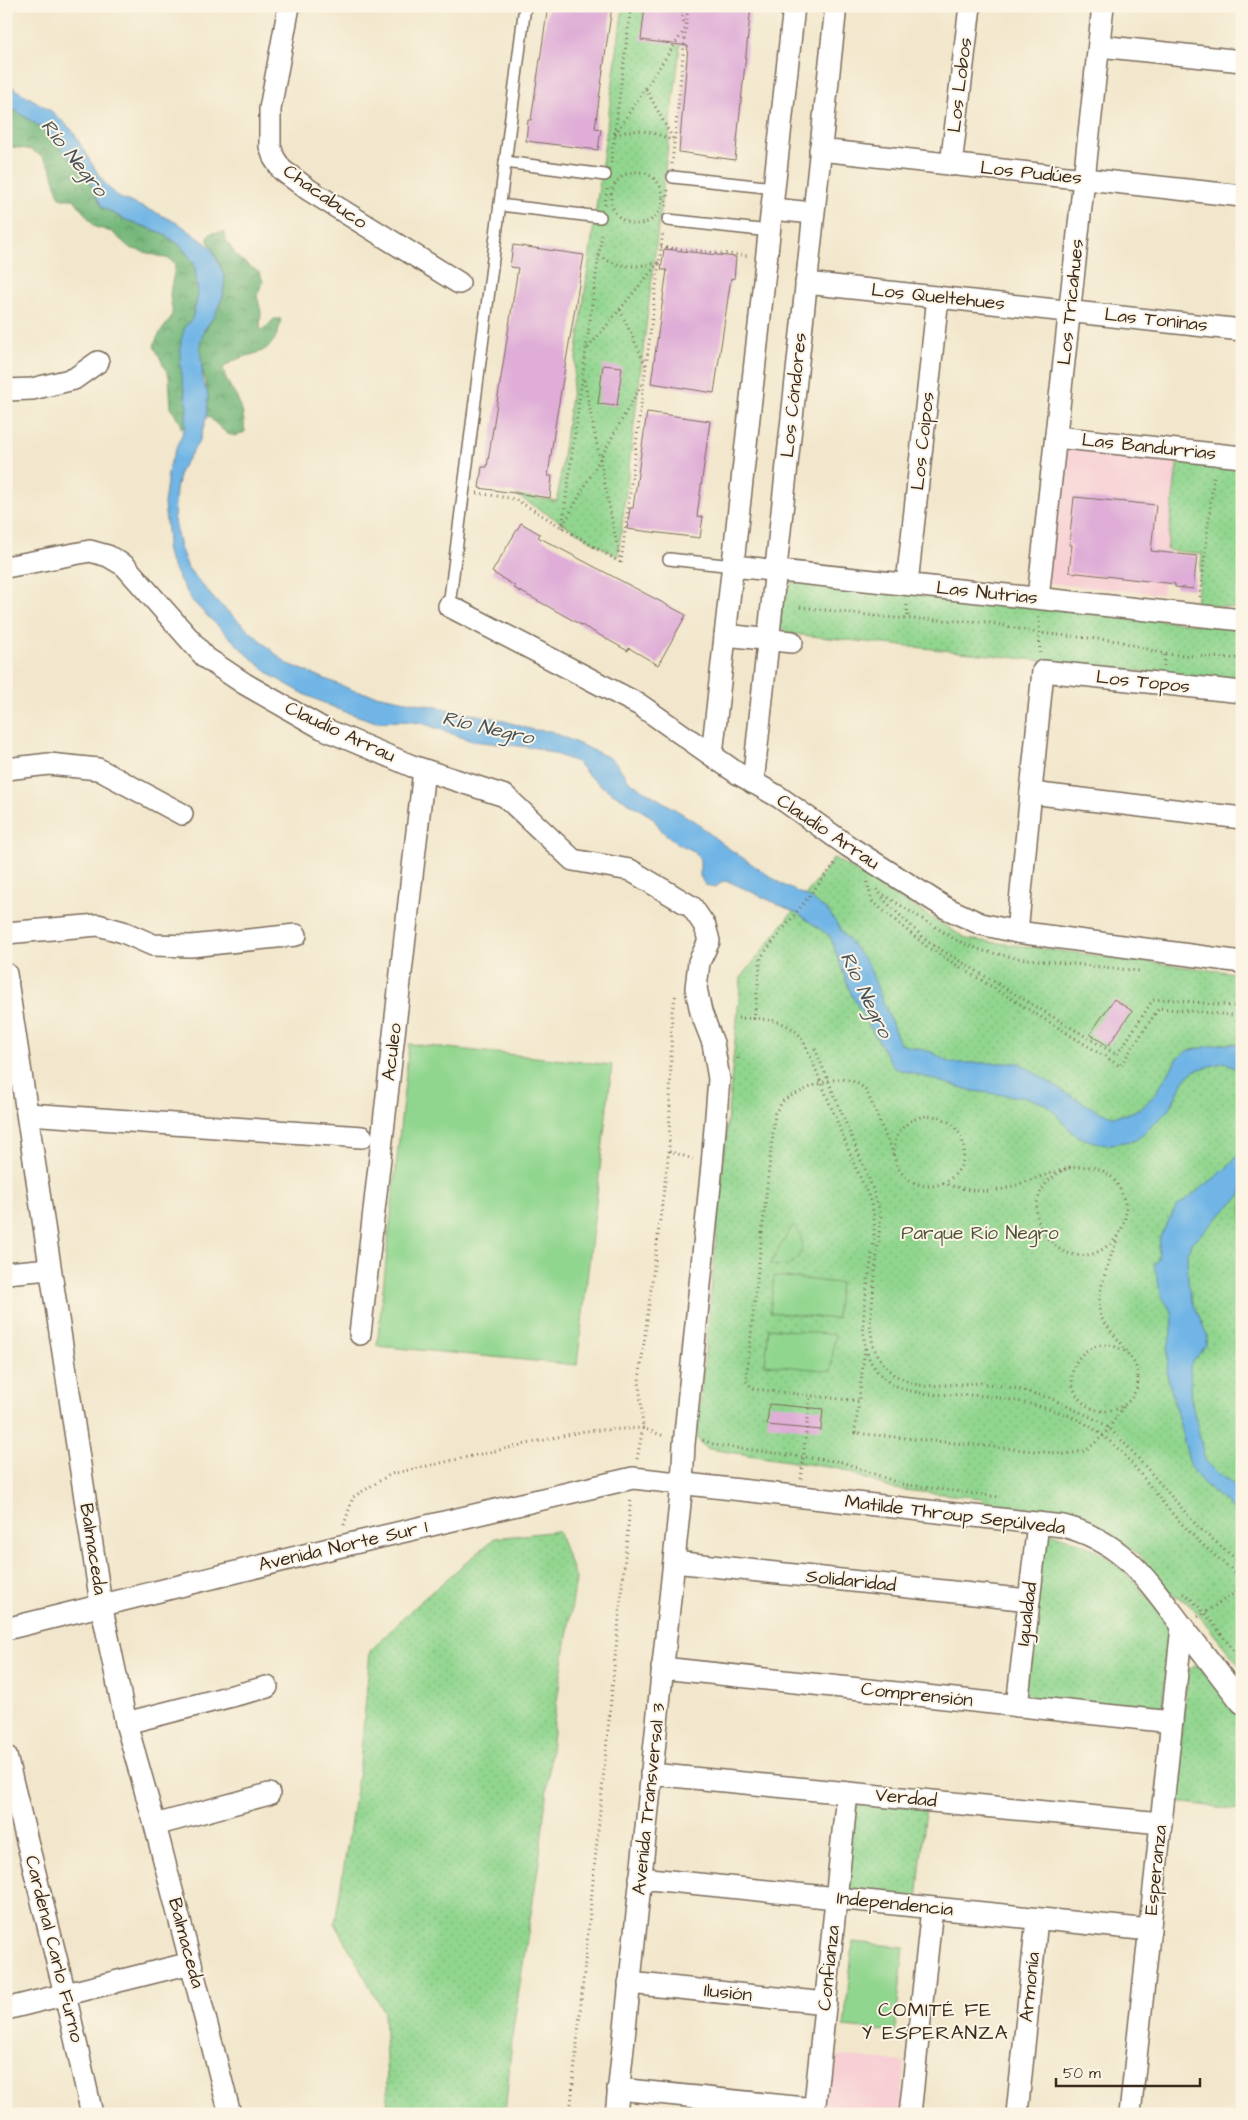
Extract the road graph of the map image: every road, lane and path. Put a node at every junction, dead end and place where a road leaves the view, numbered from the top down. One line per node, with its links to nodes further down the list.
1 (289, 6): 37 (street, Chacabuco)
2 (525, 6): 19 (lane)
3 (631, 6): 11 (path)
4 (636, 6): 11 (path)
5 (681, 6): 12 (path)
6 (688, 6): 12 (path)
7 (794, 6): 24 (street)
8 (836, 6): 18 (street, Los Cóndores)
9 (970, 6): 20 (street, Los Lobos)
10 (1103, 6): 13 (street, Los Tricahues)
11 (630, 16): 16 (path)
12 (686, 28): 15 (path); 17 (path)
13 (1099, 46): 14 (street); 23 (street, Los Tricahues)
14 (1242, 61)
15 (646, 89): 16 (path); 17 (path)
16 (614, 135): 17 (path); 22 (path)
17 (674, 141): 21 (path)
18 (820, 150): 20 (street, Los Pudúes); 28 (street, Los Cóndores)
19 (505, 162): 22 (lane); 26 (lane)
20 (951, 165): 23 (street, Los Pudúes)
21 (671, 176): 24 (lane); 30 (path)
22 (608, 177): 29 (path)
23 (1084, 179): 25 (street, Los Pudúes); 41 (street, Los Tricahues)
24 (774, 188): 27 (street)
25 (1242, 196)
26 (500, 205): 29 (lane); 53 (lane)
27 (772, 209): 28 (street); 32 (street)
28 (813, 213): 38 (street, Los Cóndores)
29 (602, 217): 34 (path)
30 (666, 219): 32 (lane); 33 (path)
31 (634, 224): 31 (path)
32 (770, 231): 57 (street)
33 (661, 247): 35 (path); 36 (path)
34 (599, 256): 36 (path); 43 (path)
35 (748, 256)
36 (659, 262): 40 (path); 45 (path)
37 (459, 283)
38 (806, 283): 39 (street, Los Queltehues); 59 (street, Los Cóndores)
39 (938, 297): 41 (street, Los Queltehues); 60 (street, Los Coipos)
40 (620, 310): 43 (path); 45 (path)
41 (1070, 311): 42 (street, Las Toninas); 49 (street, Los Tricahues)
42 (1242, 330)
43 (587, 349): 46 (path)
44 (98, 362): 48 (street)
45 (646, 368): 47 (path)
46 (583, 377): 52 (path); 54 (path)
47 (645, 379): 52 (path); 56 (path)
48 (6, 390)
49 (1056, 437): 50 (street, Las Bandurrias); 61 (street, Los Tricahues)
50 (1216, 454): 51 (street, Las Bandurrias); 64 (path)
51 (1242, 457)
52 (600, 459): 54 (path); 56 (path)
53 (464, 491): 54 (path); 62 (lane)
54 (562, 528): 56 (path)
55 (669, 559): 57 (lane)
56 (621, 563)
57 (733, 566): 59 (street, Las Nutrias); 67 (street)
58 (6, 567): 75 (street, Claudio Arrau)
59 (775, 570): 60 (street, Las Nutrias); 68 (street, Los Cóndores)
60 (907, 584): 61 (street, Las Nutrias)
61 (1038, 598): 64 (street, Las Nutrias); 66 (path)
62 (449, 606): 73 (street, Claudio Arrau)
63 (800, 607): 66 (path)
64 (1198, 615): 65 (street, Las Nutrias)
65 (1242, 620)
66 (1039, 633): 70 (path); 71 (path)
67 (726, 635): 68 (street); 73 (street)
68 (768, 640): 69 (street); 76 (street, Los Cóndores)
69 (792, 642)
70 (1242, 659)
71 (1043, 671): 72 (street, Los Topos); 77 (street)
72 (1242, 692)
73 (712, 755): 76 (street, Claudio Arrau)
74 (6, 769): 78 (street)
75 (424, 770): 83 (street, Claudio Arrau); 107 (street, Aculeo)
76 (754, 783): 80 (street, Claudio Arrau)
77 (1031, 793): 79 (street); 84 (street)
78 (182, 814)
79 (1242, 818)
80 (861, 854): 84 (street, Claudio Arrau); 91 (path)
81 (824, 879): 93 (path)
82 (874, 883): 90 (path)
83 (692, 907): 116 (street, Avenida Transversal 3)
84 (1017, 932): 87 (street, Claudio Arrau)
85 (6, 933): 86 (street)
86 (296, 935)
87 (1241, 959)
88 (6, 974): 99 (street, Balmaceda)
89 (677, 988): 113 (path)
90 (1242, 1007)
91 (1242, 1016)
92 (738, 1018): 93 (path)
93 (754, 1019): 98 (path)
94 (815, 1049): 97 (path)
95 (738, 1050): 96 (path)
96 (736, 1069)
97 (828, 1081): 98 (path); 101 (path); 114 (path)
98 (821, 1082): 108 (path); 110 (path)
99 (28, 1114): 100 (street); 105 (street, Balmaceda)
100 (362, 1137)
101 (895, 1158): 103 (path); 103 (path)
102 (1072, 1166): 103 (path); 104 (path); 104 (path)
103 (943, 1183)
104 (1118, 1236): 109 (path)
105 (50, 1269): 106 (street); 130 (street, Balmaceda)
106 (6, 1273)
107 (360, 1334)
108 (865, 1346): 111 (path); 115 (path)
109 (1130, 1356): 112 (path); 112 (path)
110 (810, 1396): 111 (path); 117 (path)
111 (858, 1401): 115 (path)
112 (1124, 1406): 114 (path)
113 (643, 1428): 116 (path); 118 (path); 123 (path)
114 (1109, 1428): 115 (path); 125 (path)
115 (1104, 1435): 126 (path)
116 (692, 1440): 117 (path); 119 (street, Avenida Transversal 3)
117 (804, 1457): 120 (path); 121 (path)
118 (633, 1478): 119 (street, Avenida Norte Sur 1); 123 (street, Avenida Norte Sur 1); 161 (path)
119 (682, 1484): 120 (street, Matilde Throup Sepúlveda); 124 (street, Avenida Transversal 3)
120 (799, 1497): 122 (street, Matilde Throup Sepúlveda)
121 (1007, 1498)
122 (1038, 1523): 129 (street, Igualdad); 132 (street, Matilde Throup Sepúlveda)
123 (337, 1547): 130 (street, Avenida Norte Sur 1)
124 (674, 1562): 129 (street, Solidaridad); 135 (street, Avenida Transversal 3)
125 (1242, 1564)
126 (1242, 1578)
127 (1242, 1588): 131 (path)
128 (1176, 1592): 131 (path)
129 (1029, 1600): 138 (street, Igualdad)
130 (101, 1604): 133 (street, Avenida Norte Sur 1); 140 (street, Balmaceda)
131 (1204, 1613): 132 (path); 134 (path)
132 (1182, 1626): 137 (street, Matilde Throup Sepúlveda); 139 (street, Esperanza)
133 (6, 1629)
134 (1242, 1662)
135 (662, 1668): 138 (street, Comprensión); 142 (street, Avenida Transversal 3)
136 (267, 1687): 140 (street)
137 (1242, 1703)
138 (1017, 1706): 139 (street, Comprensión)
139 (1172, 1722): 145 (street, Esperanza)
140 (126, 1723): 146 (street, Balmaceda)
141 (6, 1756): 154 (street, Cardenal Carlo Furno)
142 (651, 1774): 143 (street, Verdad); 147 (street, Avenida Transversal 3)
143 (847, 1793): 145 (street, Verdad); 148 (street, Confianza)
144 (269, 1794): 146 (street)
145 (1161, 1823): 151 (street, Esperanza)
146 (155, 1824): 152 (street, Balmaceda)
147 (640, 1878): 148 (street, Independencia); 153 (street, Avenida Transversal 3)
148 (836, 1898): 149 (street, Independencia); 155 (street, Confianza)
149 (932, 1908): 150 (street, Independencia); 163 (street)
150 (1037, 1919): 151 (street, Independencia); 164 (street, Armonía)
151 (1150, 1930): 165 (street, Esperanza)
152 (191, 1963): 154 (street); 160 (street, Balmaceda)
153 (630, 1983): 155 (street, Ilusión); 157 (street, Avenida Transversal 3)
154 (66, 1994): 156 (street); 159 (street, Cardenal Carlo Furno)
155 (826, 2003): 158 (street, Confianza)
156 (6, 2009)
157 (618, 2089): 158 (street); 162 (street, Avenida Transversal 3)
158 (815, 2111)
159 (92, 2114)
160 (230, 2114)
161 (570, 2114)
162 (616, 2114)
163 (910, 2114)
164 (1017, 2114)
165 (1130, 2114)

